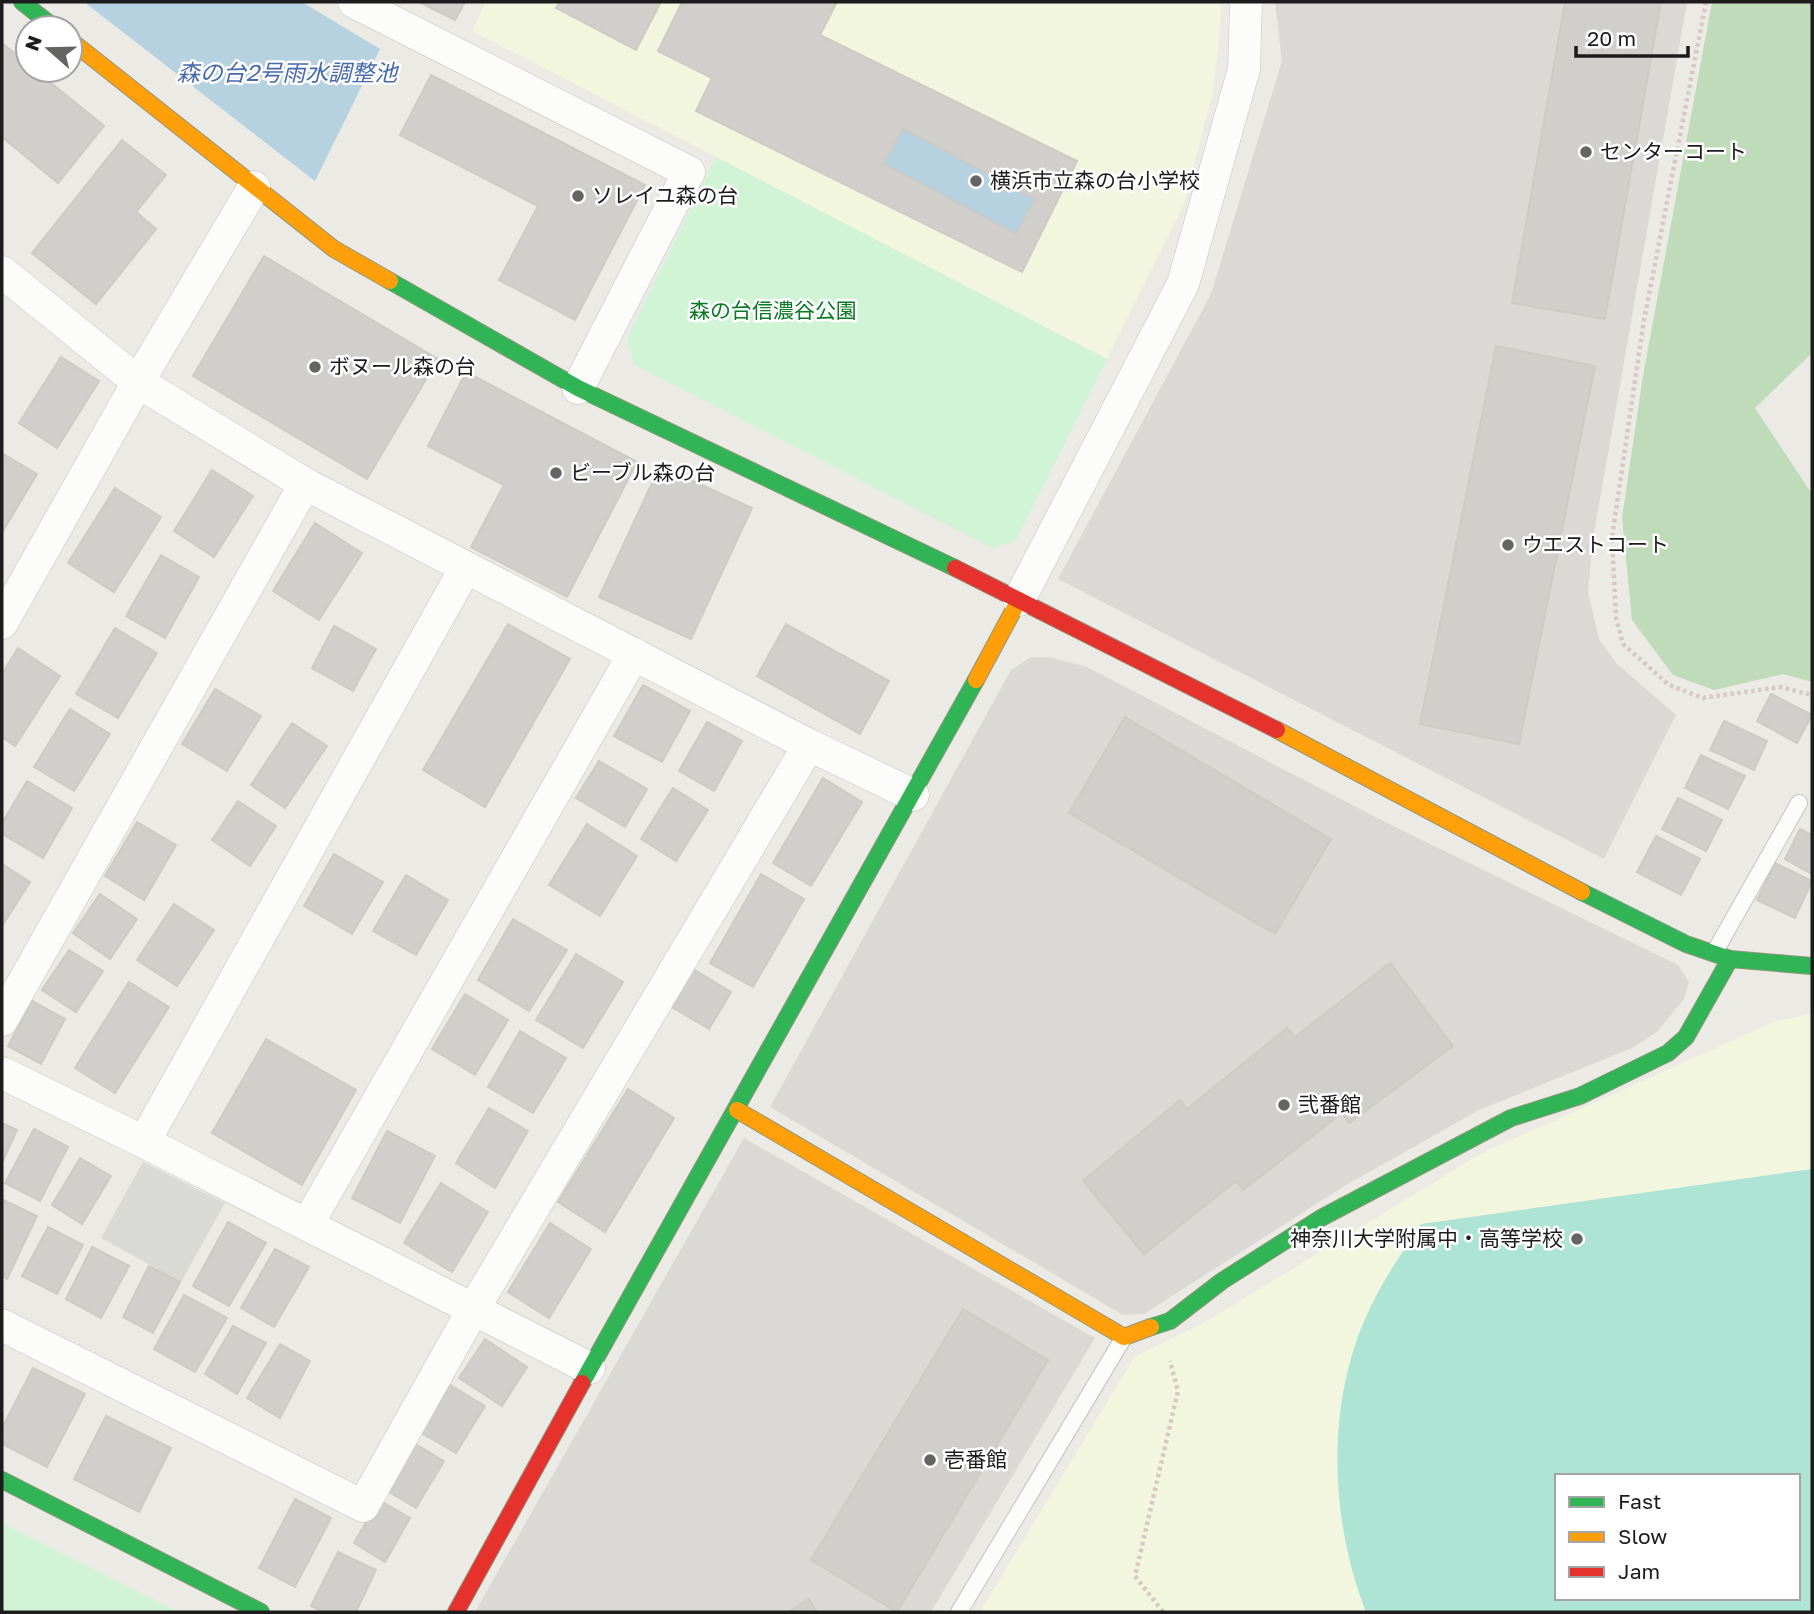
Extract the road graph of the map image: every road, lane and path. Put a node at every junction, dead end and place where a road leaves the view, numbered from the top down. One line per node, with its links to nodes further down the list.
1 (22, 2): 5 (street)
2 (354, 2): 10 (street)
3 (1247, 2): 13 (street)
4 (1706, 2): 16 (path)
5 (37, 14)
6 (84, 51): 7 (street)
7 (254, 187): 9 (street); 10 (street)
8 (2, 272): 9 (street)
9 (138, 382): 11 (street); 14 (street)
10 (578, 388): 13 (street)
11 (305, 484): 12 (street); 23 (street)
12 (465, 569): 15 (street); 26 (street)
13 (1019, 600): 18 (street); 20 (street)
14 (2, 623)
15 (634, 654): 17 (street); 27 (street)
16 (1812, 695)
17 (809, 745): 18 (street); 28 (street)
18 (914, 794): 25 (street)
19 (1799, 803): 20 (lane)
20 (1713, 955): 21 (street)
21 (1730, 959): 22 (street); 29 (street)
22 (1812, 965)
23 (2, 1020)
24 (2, 1073): 26 (street)
25 (737, 1110): 31 (street); 32 (street)
26 (144, 1142): 27 (street)
27 (307, 1225): 28 (street)
28 (474, 1308): 30 (street); 32 (street)
29 (1157, 1324): 31 (street); 37 (path)
30 (2, 1325)
31 (1124, 1337): 36 (lane)
32 (589, 1368): 35 (street)
33 (2, 1480): 34 (street)
34 (261, 1612)
35 (456, 1612)
36 (959, 1612)
37 (1163, 1612)

